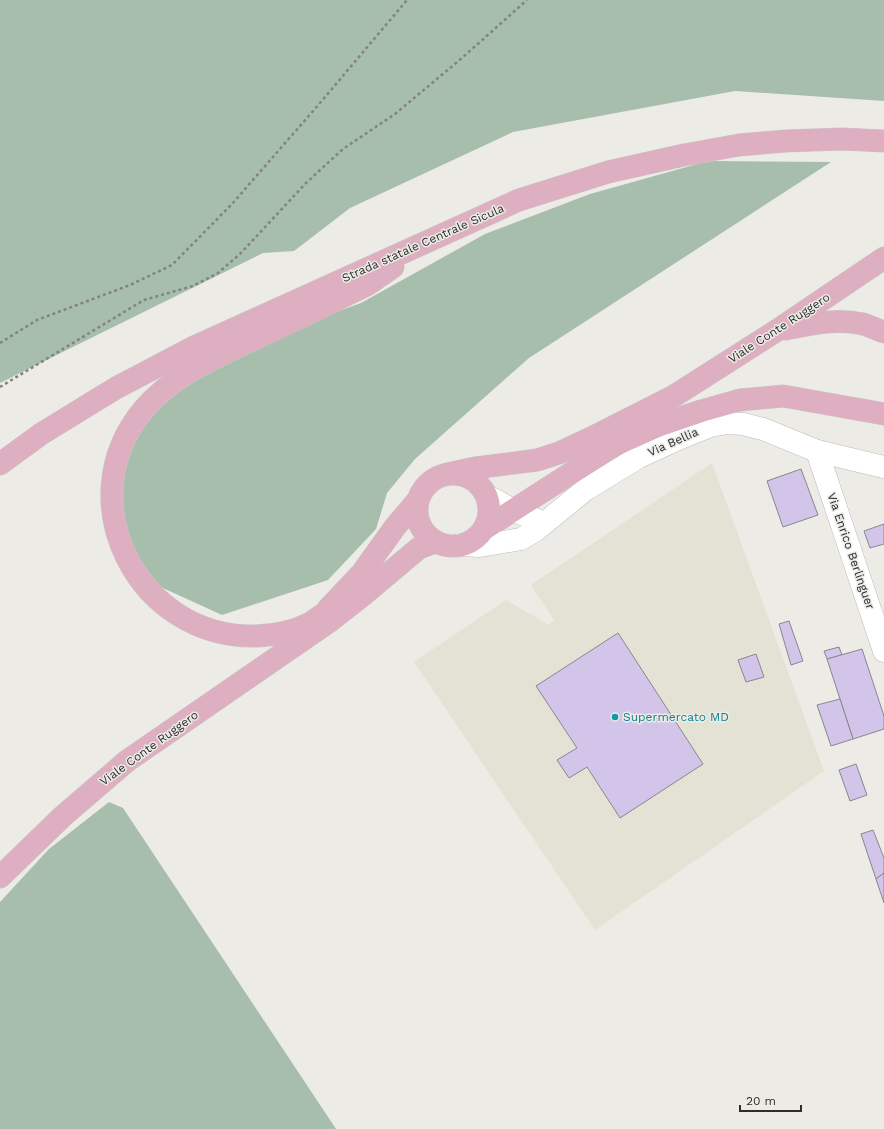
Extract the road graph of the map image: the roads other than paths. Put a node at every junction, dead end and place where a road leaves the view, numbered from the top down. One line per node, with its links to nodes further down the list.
1 (842, 139): 2 (main road, Strada statale Centrale Sicula); 3 (main road); 4 (main road, Strada statale Centrale Sicula)
2 (884, 141)
3 (884, 147)
4 (446, 232): 12 (main road, Strada statale Centrale Sicula); 22 (main road)
5 (884, 258): 6 (main road, Viale Conte Ruggero)
6 (776, 331): 7 (main road); 8 (main road, Viale Conte Ruggero)
7 (884, 332)
8 (674, 396): 10 (main road); 14 (main road)
9 (884, 414): 10 (main road)
10 (615, 445): 17 (main road)
11 (817, 451): 13 (street, Via Bellia); 18 (street, Via Bellia); 24 (street, Via Enrico Berlinguer)
12 (0, 464)
13 (884, 467)
14 (447, 474): 15 (main road); 16 (main road)
15 (486, 495): 17 (street); 19 (main road)
16 (418, 500): 20 (main road); 22 (main road)
17 (513, 510): 18 (street); 19 (main road)
18 (544, 523): 21 (street, Via Bellia)
19 (484, 529): 21 (main road)
20 (436, 542): 21 (main road); 23 (main road)
21 (460, 545)
22 (322, 615): 23 (main road)
23 (289, 648): 25 (main road, Viale Conte Ruggero)
24 (884, 651)
25 (0, 876)

